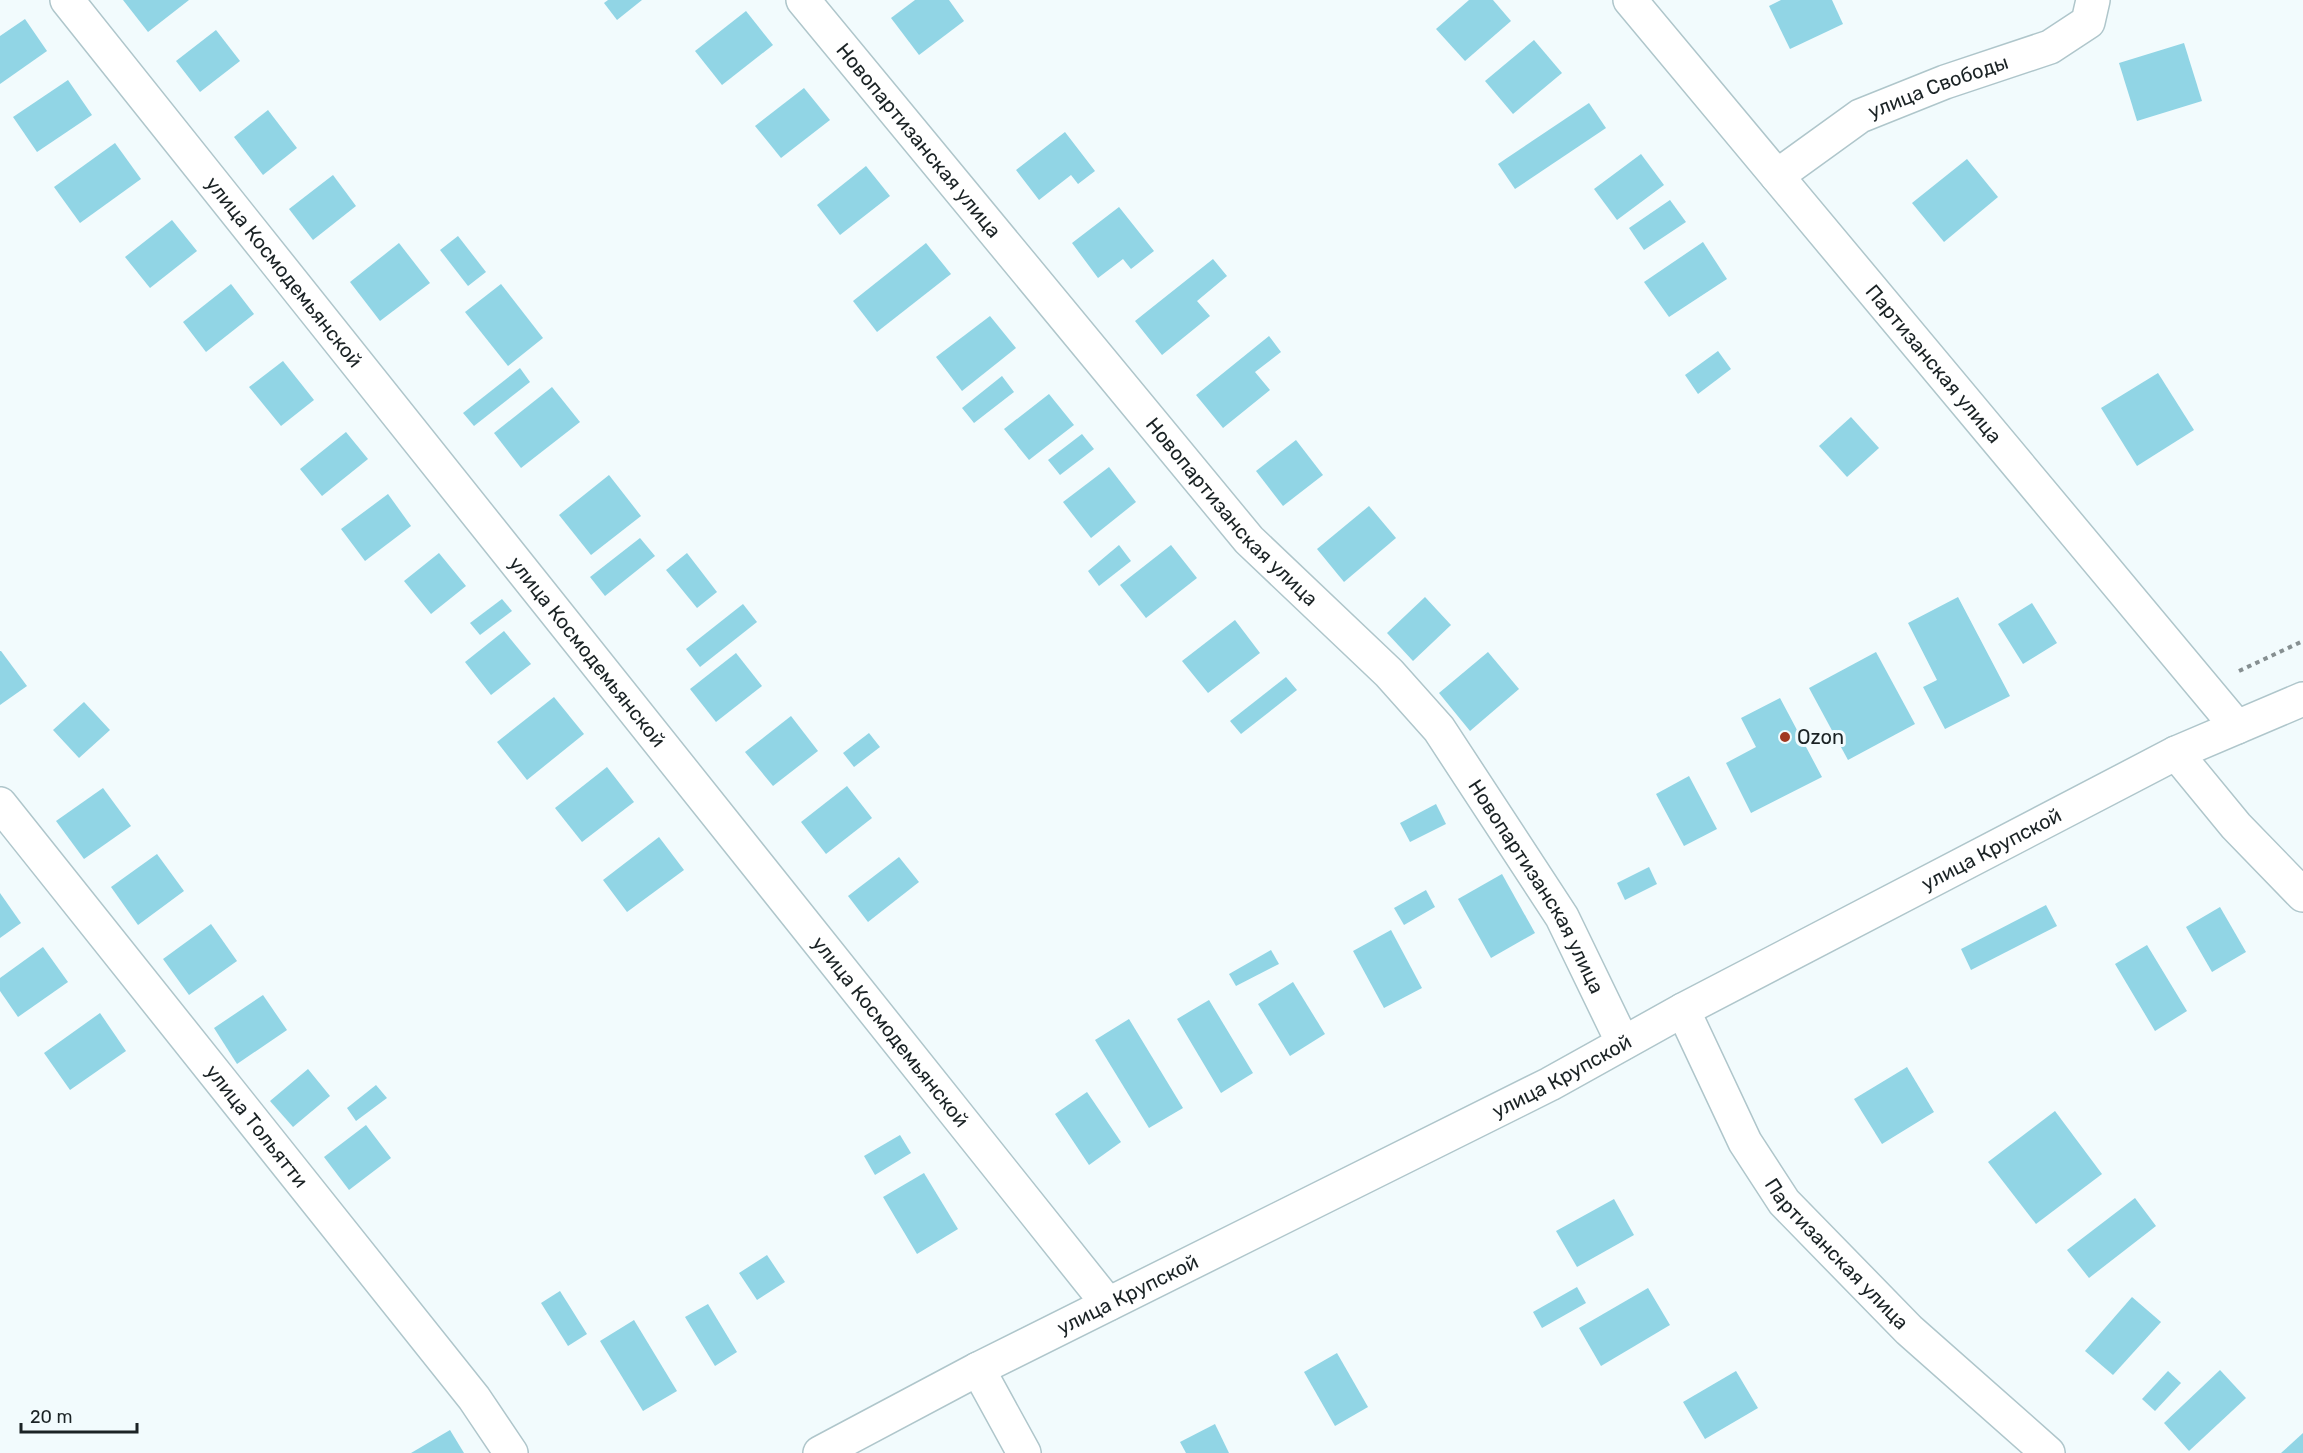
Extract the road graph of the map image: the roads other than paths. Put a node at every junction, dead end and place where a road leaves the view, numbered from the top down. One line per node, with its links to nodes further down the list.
1 (67, 0): 13 (street, улица Космодемьянской)
2 (803, 0): 12 (street, Новопартизанская улица)
3 (1630, 0): 5 (street, Партизанская улица)
4 (2092, 0): 5 (street, улица Свободы)
5 (1778, 176): 7 (street, Партизанская улица)
6 (2303, 699): 7 (street, улица Крупской)
7 (2237, 727): 8 (street, улица Крупской)
8 (2176, 753): 10 (street); 11 (street, улица Крупской)
9 (0, 804): 15 (street, улица Тольятти)
10 (2303, 895)
11 (1683, 1010): 12 (street, улица Крупской); 18 (street, Партизанская улица)
12 (1623, 1043): 13 (street, улица Крупской)
13 (1108, 1304): 14 (street, улица Крупской)
14 (978, 1369): 16 (street, улица Крупской); 17 (street)
15 (511, 1453)
16 (820, 1453)
17 (1024, 1453)
18 (2048, 1453)

